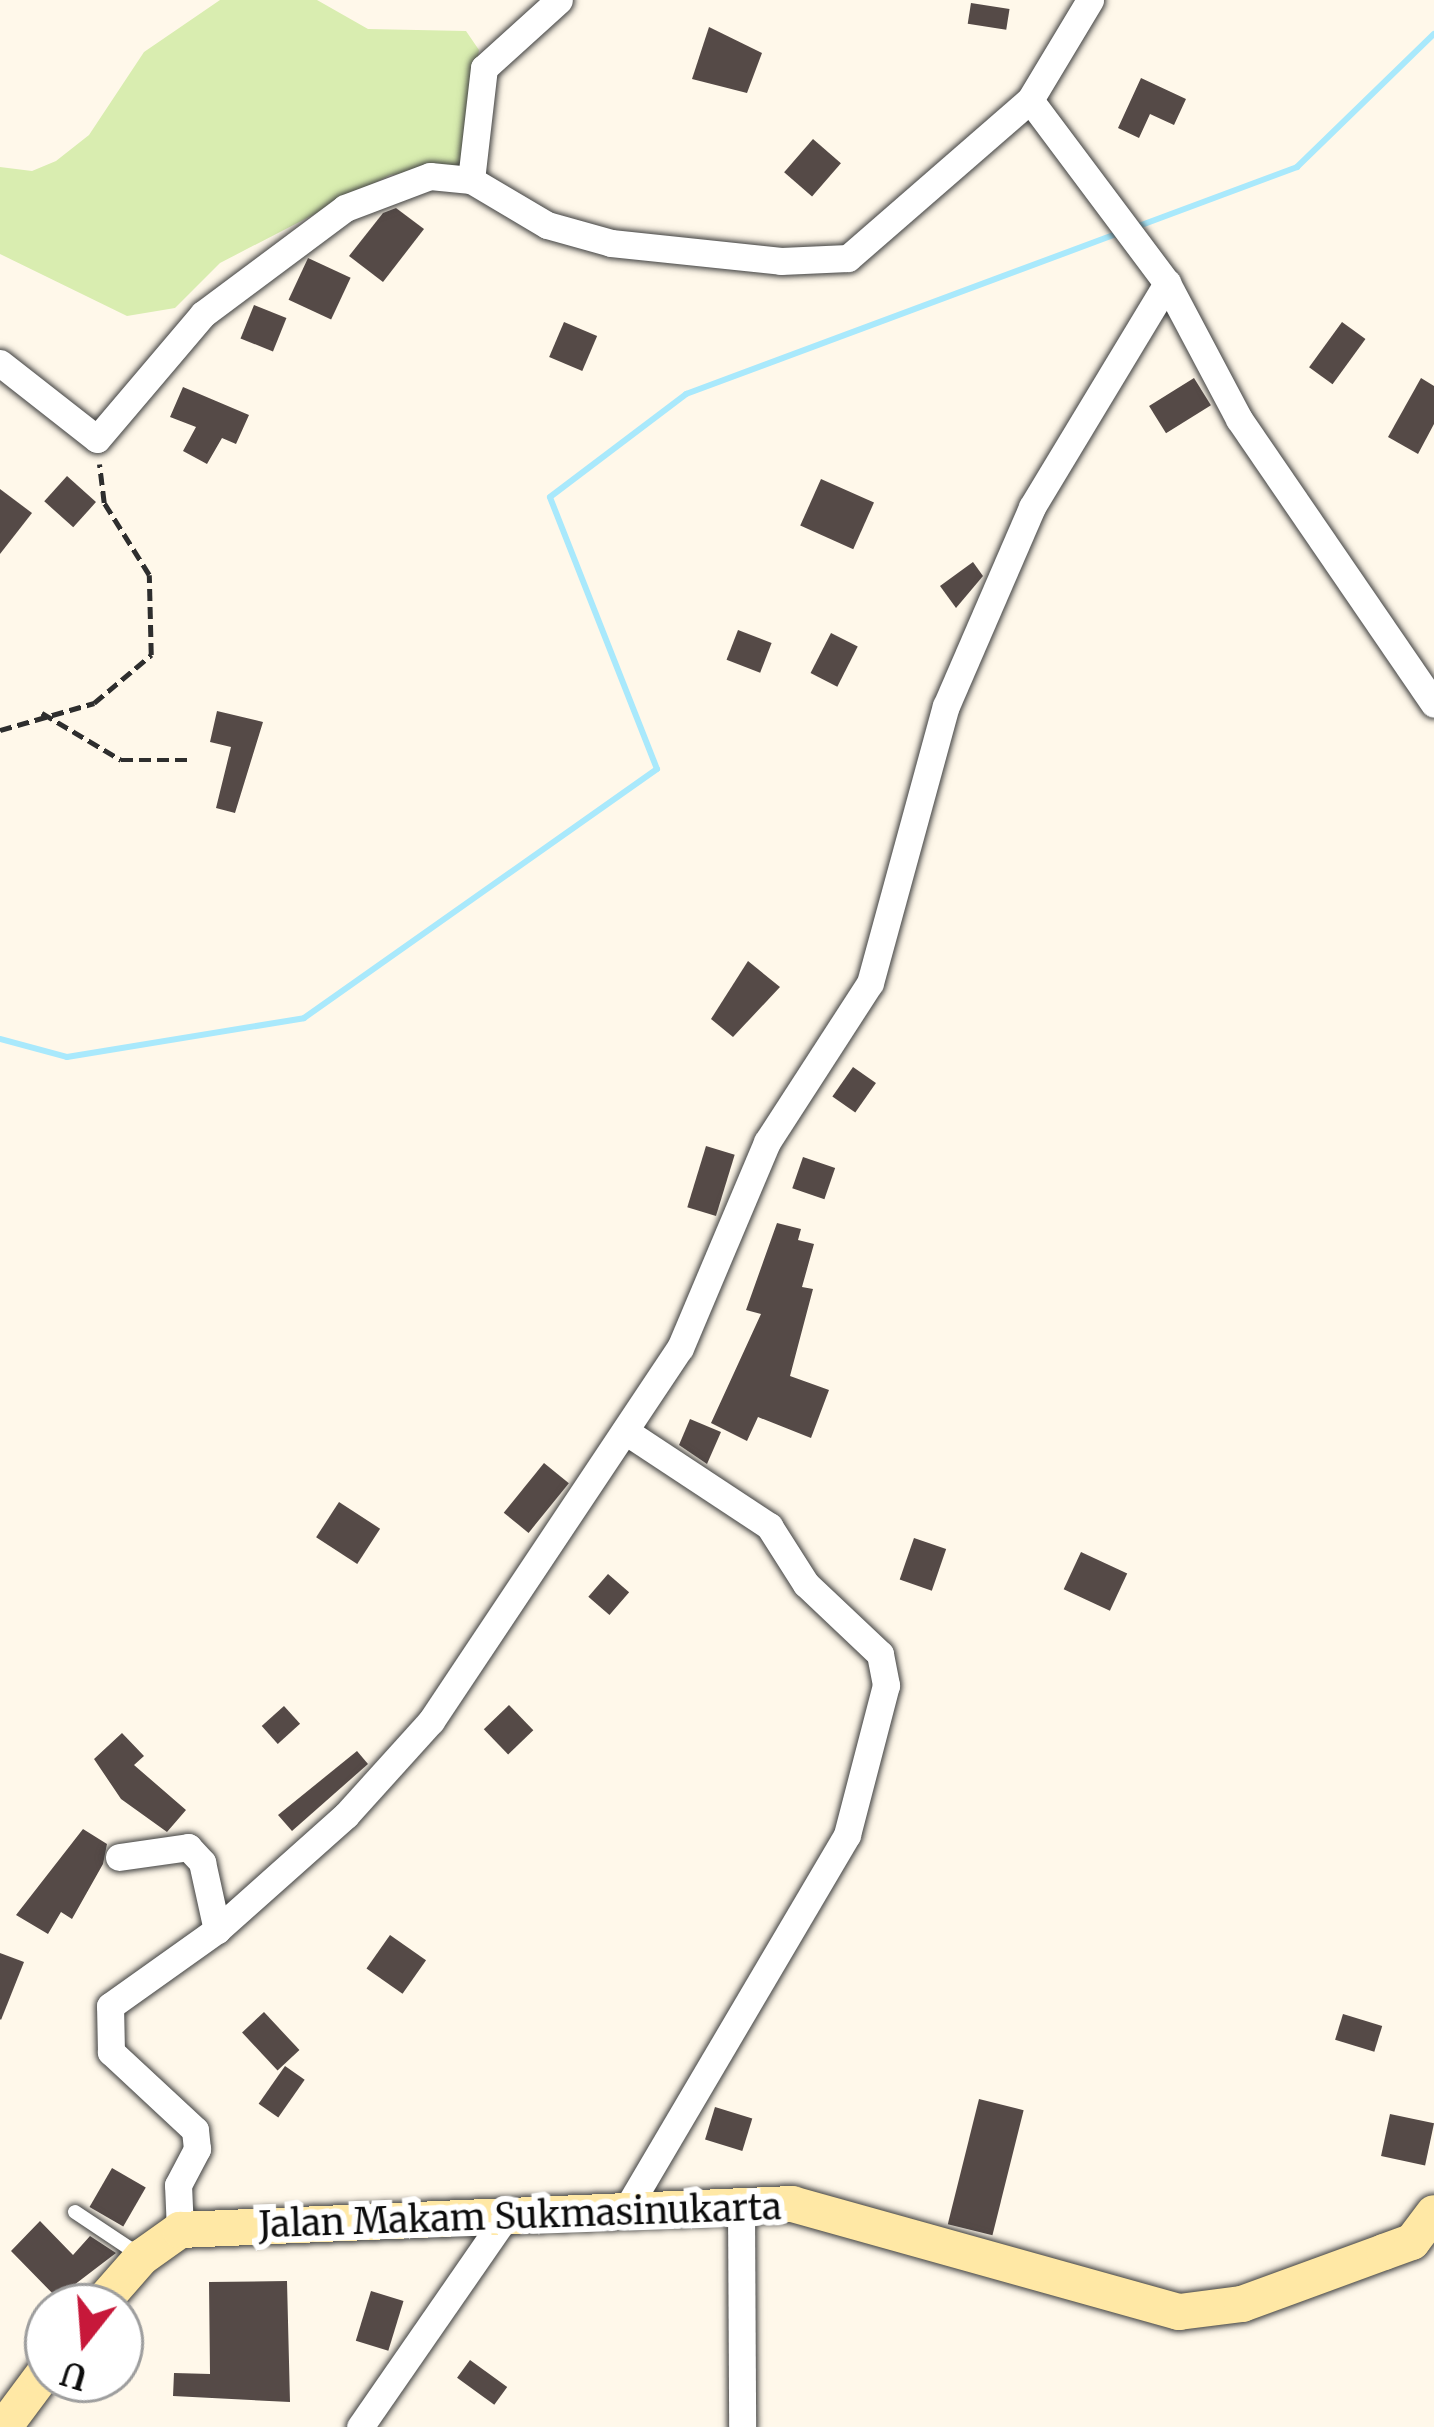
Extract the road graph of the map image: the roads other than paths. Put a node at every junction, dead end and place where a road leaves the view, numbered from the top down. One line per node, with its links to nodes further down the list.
1 (559, 0): 4 (street)
2 (1090, 0): 3 (street)
3 (1030, 100): 4 (street); 5 (street)
4 (471, 180): 6 (street)
5 (1167, 283): 7 (street); 8 (street)
6 (0, 363)
7 (1434, 704)
8 (625, 1431): 10 (street); 12 (street)
9 (119, 1857): 10 (street)
10 (217, 1930): 16 (street)
11 (741, 2204): 12 (street, Jalan Makam Sukmasinukarta); 15 (street, Jalan Makam Sukmasinukarta); 22 (street)
12 (628, 2207): 14 (street, Jalan Makam Sukmasinukarta)
13 (75, 2212): 17 (lane)
14 (508, 2213): 16 (street, Jalan Makam Sukmasinukarta); 21 (street)
15 (1432, 2223)
16 (180, 2230): 17 (street)
17 (142, 2257): 18 (street)
18 (119, 2283)
19 (24, 2400): 20 (street)
20 (4, 2427)
21 (360, 2427)
22 (742, 2427)

